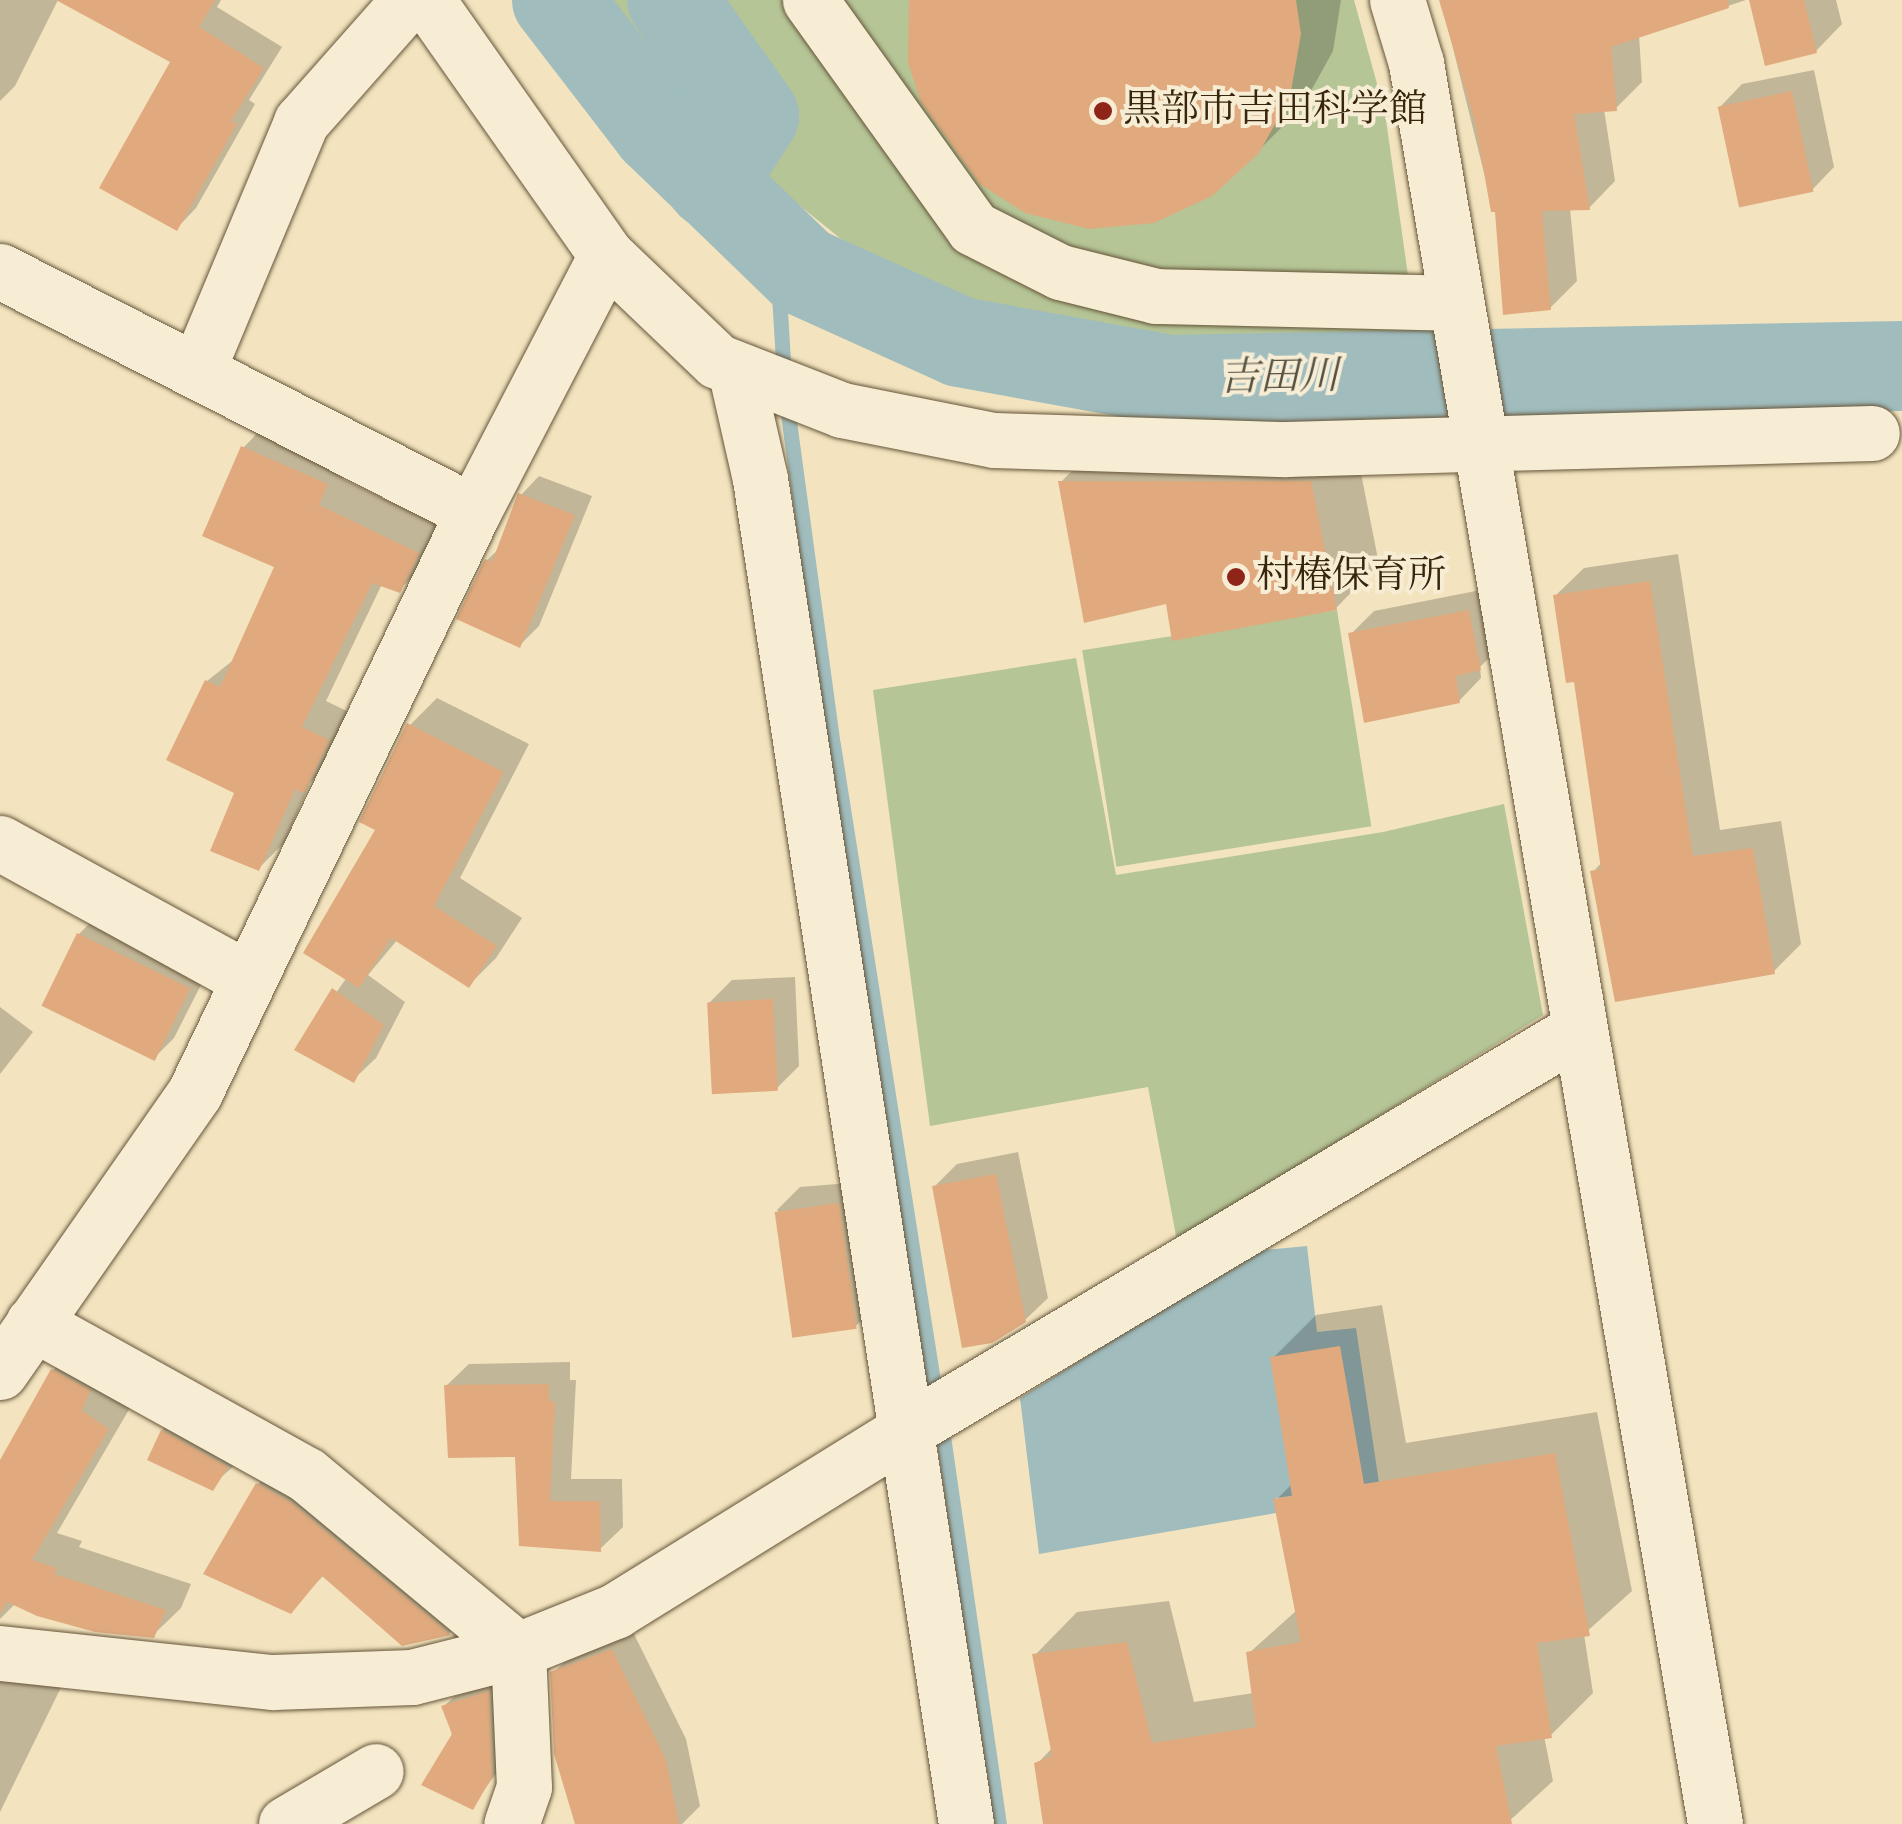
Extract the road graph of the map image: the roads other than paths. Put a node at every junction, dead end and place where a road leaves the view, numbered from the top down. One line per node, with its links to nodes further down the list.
1 (409, 0): 9 (street)
2 (427, 0): 5 (street)
3 (810, 0): 7 (street)
4 (1397, 0): 7 (street)
5 (606, 255): 8 (street); 12 (street)
6 (0, 271): 9 (street)
7 (1456, 303): 10 (street)
8 (736, 368): 10 (street); 17 (street)
9 (197, 371): 12 (street)
10 (1476, 425): 11 (street); 15 (street)
11 (1872, 433)
12 (473, 512): 14 (street)
13 (0, 843): 14 (street)
14 (248, 980): 16 (street)
15 (1578, 1030): 17 (street); 24 (street)
16 (12, 1347): 18 (street)
17 (905, 1431): 18 (street); 23 (street)
18 (518, 1650): 19 (street); 22 (street)
19 (0, 1652)
20 (376, 1771): 21 (street)
21 (286, 1824)
22 (511, 1824)
23 (966, 1824)
24 (1715, 1824)

